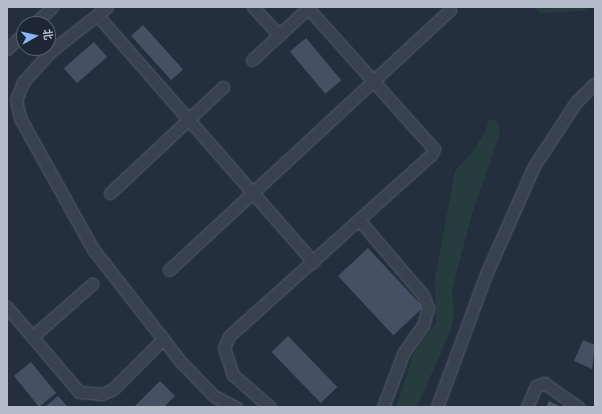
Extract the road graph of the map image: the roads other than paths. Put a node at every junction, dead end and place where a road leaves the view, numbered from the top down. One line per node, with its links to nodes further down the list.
1 (52, 7): 6 (street)
2 (107, 7): 7 (street)
3 (253, 7): 8 (street)
4 (309, 7): 8 (street); 12 (street)
5 (450, 10): 12 (street)
6 (42, 16)
7 (98, 16): 15 (street); 24 (street)
8 (279, 35): 11 (street)
9 (16, 41): 10 (street)
10 (7, 49)
11 (252, 60)
12 (374, 81): 17 (street); 18 (street)
13 (595, 83): 28 (street)
14 (223, 87): 15 (street)
15 (188, 120): 16 (street); 17 (street)
16 (110, 193)
17 (252, 193): 19 (street); 20 (street)
18 (360, 220): 19 (street); 27 (street)
19 (313, 262): 26 (street)
20 (169, 270)
21 (92, 284): 23 (street)
22 (7, 307): 23 (street)
23 (33, 336): 24 (street)
24 (163, 339): 25 (street)
25 (236, 407)
26 (270, 407)
27 (383, 407)
28 (437, 407)
29 (527, 407): 30 (street)
30 (578, 407)

